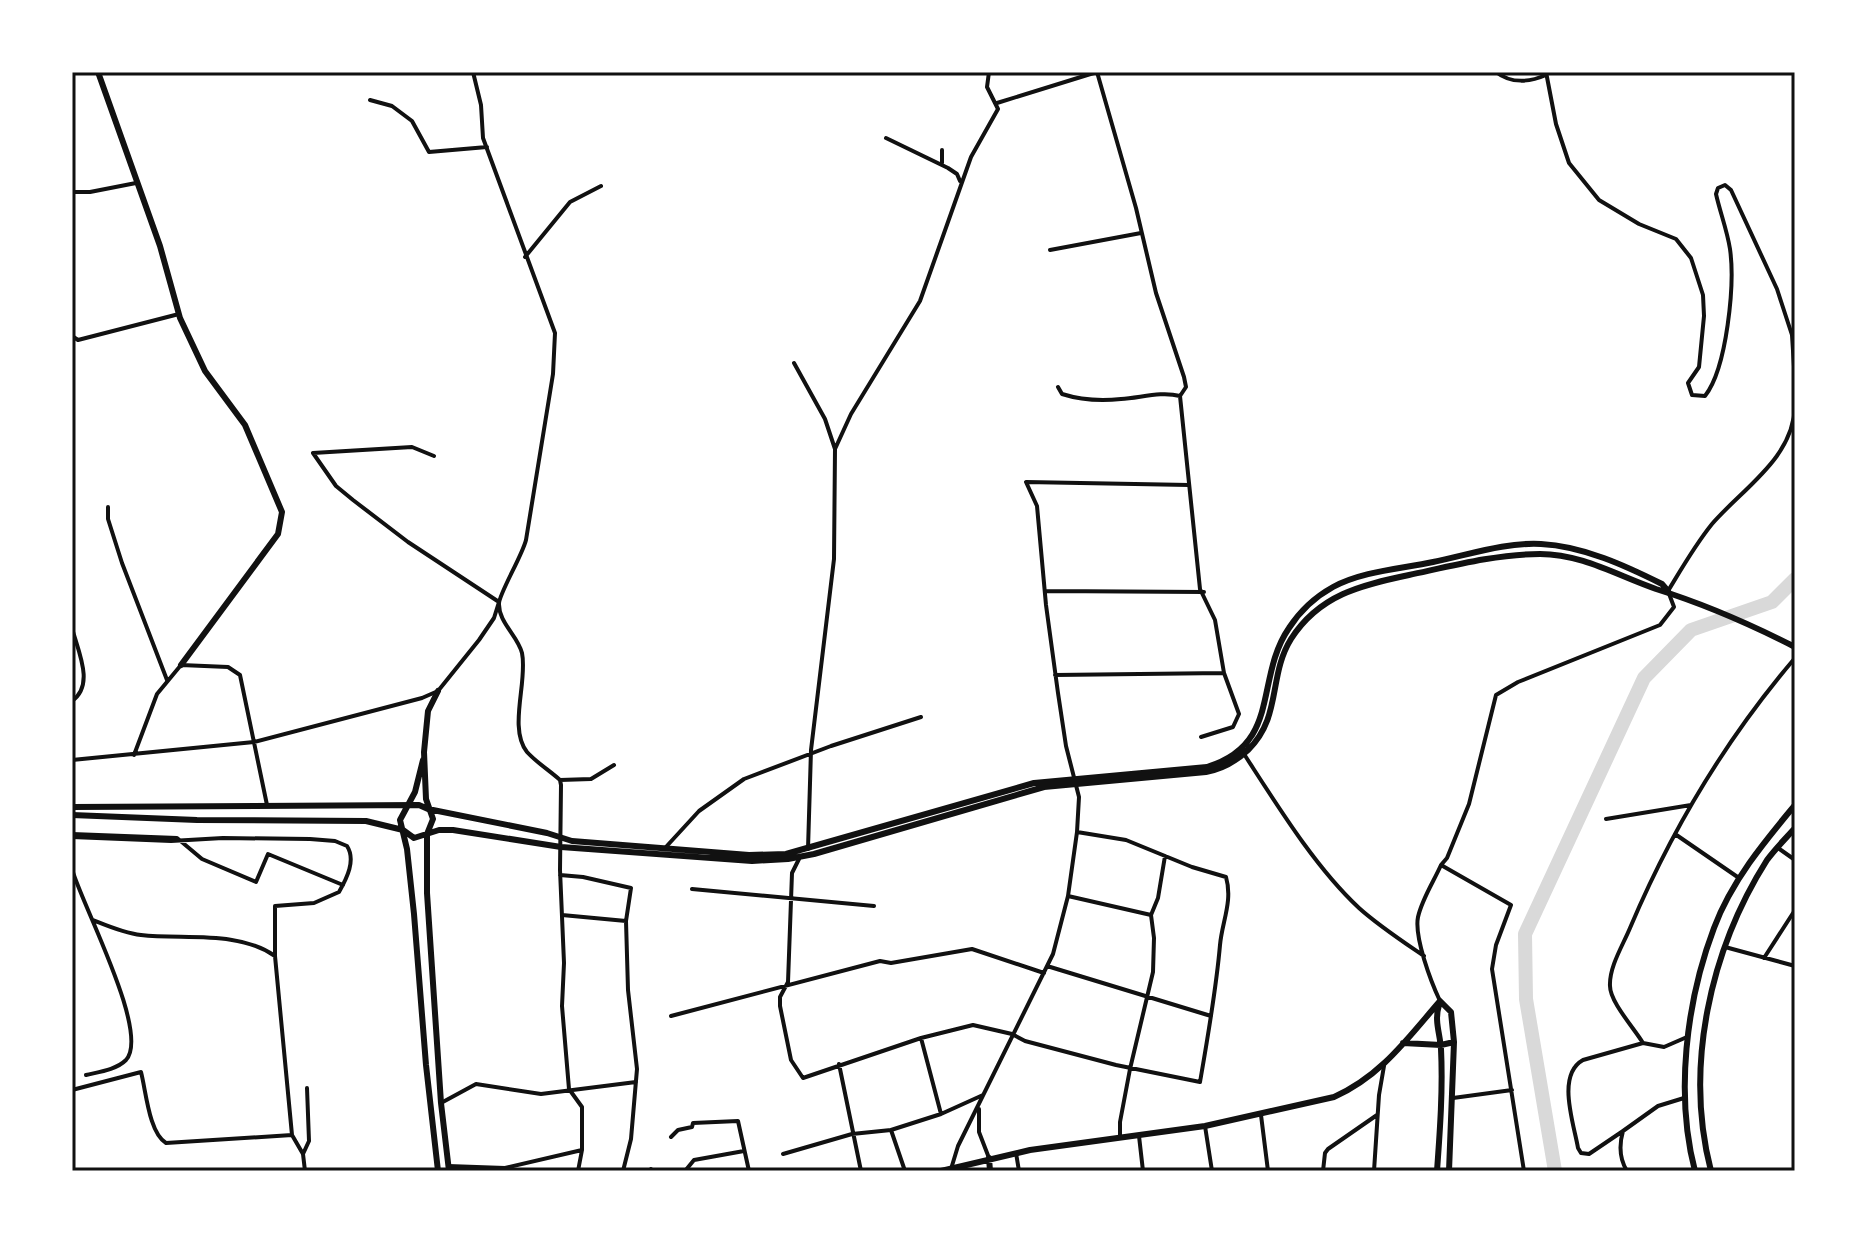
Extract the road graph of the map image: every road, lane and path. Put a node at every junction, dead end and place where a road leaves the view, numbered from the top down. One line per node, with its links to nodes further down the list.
1 (98, 72): 13 (street)
2 (473, 72): 10 (street)
3 (989, 72): 8 (street)
4 (1097, 72): 8 (street); 17 (street)
5 (1496, 72): 6 (street)
6 (1546, 74): 23 (street)
7 (370, 100): 10 (street)
8 (997, 103): 14 (street)
9 (886, 138): 12 (street)
10 (487, 147): 19 (street)
11 (942, 150): 12 (street)
12 (944, 165): 14 (street)
13 (139, 183): 16 (street); 20 (street)
14 (960, 184): 27 (street)
15 (601, 186): 19 (street)
16 (72, 192)
17 (1141, 233): 18 (street); 25 (street)
18 (1050, 250)
19 (525, 257): 34 (street)
20 (179, 314): 21 (street); 38 (street)
21 (72, 336)
22 (794, 363): 27 (street)
23 (1795, 382)
24 (1058, 387): 25 (street)
25 (1180, 396): 29 (street)
26 (1795, 406): 32 (street)
27 (835, 449): 48 (street)
28 (434, 456): 34 (street)
29 (1189, 485): 31 (street); 33 (street)
30 (108, 507): 41 (street)
31 (1045, 591): 33 (street); 40 (street)
32 (1668, 591): 36 (street); 49 (street); 54 (street); 78 (street)
33 (1204, 592): 39 (street)
34 (499, 602): 42 (street); 53 (street)
35 (72, 628): 43 (street)
36 (1795, 647)
37 (1795, 658): 56 (street)
38 (181, 665): 41 (street); 46 (street)
39 (1224, 673): 40 (street); 45 (street)
40 (1055, 675): 54 (street)
41 (167, 680): 50 (street)
42 (438, 691): 46 (street); 47 (street)
43 (72, 701)
44 (921, 717): 48 (street)
45 (1201, 737)
46 (254, 742): 50 (street); 55 (street)
47 (424, 752): 58 (street); 60 (street)
48 (811, 754): 72 (street); 74 (street)
49 (1244, 754): 54 (street); 94 (street)
50 (134, 755): 51 (street)
51 (72, 760)
52 (614, 765): 53 (street)
53 (560, 780): 69 (street)
54 (1075, 780): 65 (street); 74 (street); 76 (street)
55 (267, 805): 58 (street); 59 (street)
56 (1691, 805): 62 (street); 67 (street)
57 (1795, 805): 81 (street)
58 (408, 806): 60 (street); 64 (street)
59 (72, 807)
60 (428, 809): 66 (street); 69 (street)
61 (72, 815): 64 (street)
62 (1606, 819)
63 (1795, 828): 73 (street)
64 (403, 830): 66 (street); 145 (street)
65 (1077, 832): 75 (street); 84 (street)
66 (427, 834): 71 (street); 123 (street)
67 (1675, 834): 81 (street); 109 (street)
68 (72, 836): 70 (street)
69 (559, 836): 71 (street); 72 (street)
70 (182, 839): 82 (street); 82 (street)
71 (561, 847): 76 (street); 80 (street)
72 (665, 848): 74 (street)
73 (1778, 848): 77 (street); 92 (street)
74 (808, 850): 76 (street)
75 (1165, 856): 89 (street); 103 (street)
76 (801, 857): 85 (street)
77 (1795, 860)
78 (1441, 865): 94 (street); 119 (street)
79 (72, 869): 90 (street)
80 (560, 875): 88 (street); 91 (street)
81 (1740, 878): 105 (street)
82 (343, 885): 93 (street)
83 (692, 889): 85 (street)
84 (1068, 896): 89 (street); 96 (street)
85 (791, 898): 86 (street); 99 (street)
86 (874, 906)
87 (1795, 910): 95 (street)
88 (562, 915): 91 (street); 117 (street)
89 (1151, 915): 100 (street)
90 (93, 920): 93 (street); 114 (street)
91 (626, 921): 115 (street)
92 (1725, 947): 95 (street); 165 (street)
93 (275, 956): 133 (street)
94 (1424, 956): 101 (street)
95 (1764, 958): 97 (street)
96 (1047, 966): 98 (street); 100 (street)
97 (1795, 966)
98 (1044, 973): 99 (street); 104 (street)
99 (785, 987): 102 (street); 111 (street)
100 (1149, 997): 103 (street); 113 (street)
101 (1440, 1001): 107 (street); 108 (street); 110 (street)
102 (671, 1016)
103 (1211, 1016): 113 (street)
104 (1012, 1034): 106 (street); 113 (street); 120 (street)
105 (1688, 1035): 109 (street); 122 (street)
106 (921, 1038): 111 (street); 125 (street)
107 (1454, 1042): 110 (street); 121 (street)
108 (1403, 1043): 110 (street); 112 (street)
109 (1643, 1043): 130 (street)
110 (1441, 1045): 160 (street)
111 (839, 1064): 131 (street)
112 (1384, 1066): 126 (street); 127 (street)
113 (1130, 1069): 135 (street)
114 (86, 1075)
115 (636, 1082): 117 (street); 147 (street)
116 (307, 1088): 139 (street)
117 (569, 1089): 123 (street); 136 (street)
118 (72, 1090): 133 (street)
119 (1512, 1090): 121 (street); 162 (street)
120 (985, 1094): 124 (street); 125 (street)
121 (1453, 1098): 161 (street)
122 (1684, 1098): 130 (street); 164 (street)
123 (441, 1103): 142 (street)
124 (979, 1107): 141 (street); 143 (street)
125 (941, 1114): 129 (street)
126 (1261, 1115): 128 (street); 157 (street)
127 (1377, 1115): 158 (street); 159 (street)
128 (1205, 1126): 132 (street); 156 (street)
129 (891, 1130): 131 (street); 151 (street)
130 (1623, 1131): 163 (street)
131 (852, 1134): 140 (street); 150 (street)
132 (1139, 1134): 135 (street); 155 (street)
133 (292, 1135): 139 (street)
134 (671, 1137): 137 (street)
135 (1120, 1137): 138 (street)
136 (582, 1150): 142 (street); 146 (street)
137 (744, 1151): 148 (street); 149 (street)
138 (1016, 1153): 141 (street); 154 (street)
139 (303, 1154): 144 (street)
140 (783, 1154)
141 (989, 1158): 143 (street); 153 (street)
142 (449, 1169)
143 (951, 1169): 152 (street)
144 (305, 1171)
145 (438, 1171)
146 (578, 1171)
147 (623, 1171)
148 (685, 1171)
149 (749, 1171)
150 (861, 1171)
151 (905, 1171)
152 (941, 1171)
153 (990, 1171)
154 (1019, 1171)
155 (1143, 1171)
156 (1212, 1171)
157 (1268, 1171)
158 (1323, 1171)
159 (1374, 1171)
160 (1437, 1171)
161 (1449, 1171)
162 (1524, 1171)
163 (1627, 1171)
164 (1695, 1171)
165 (1711, 1171)

